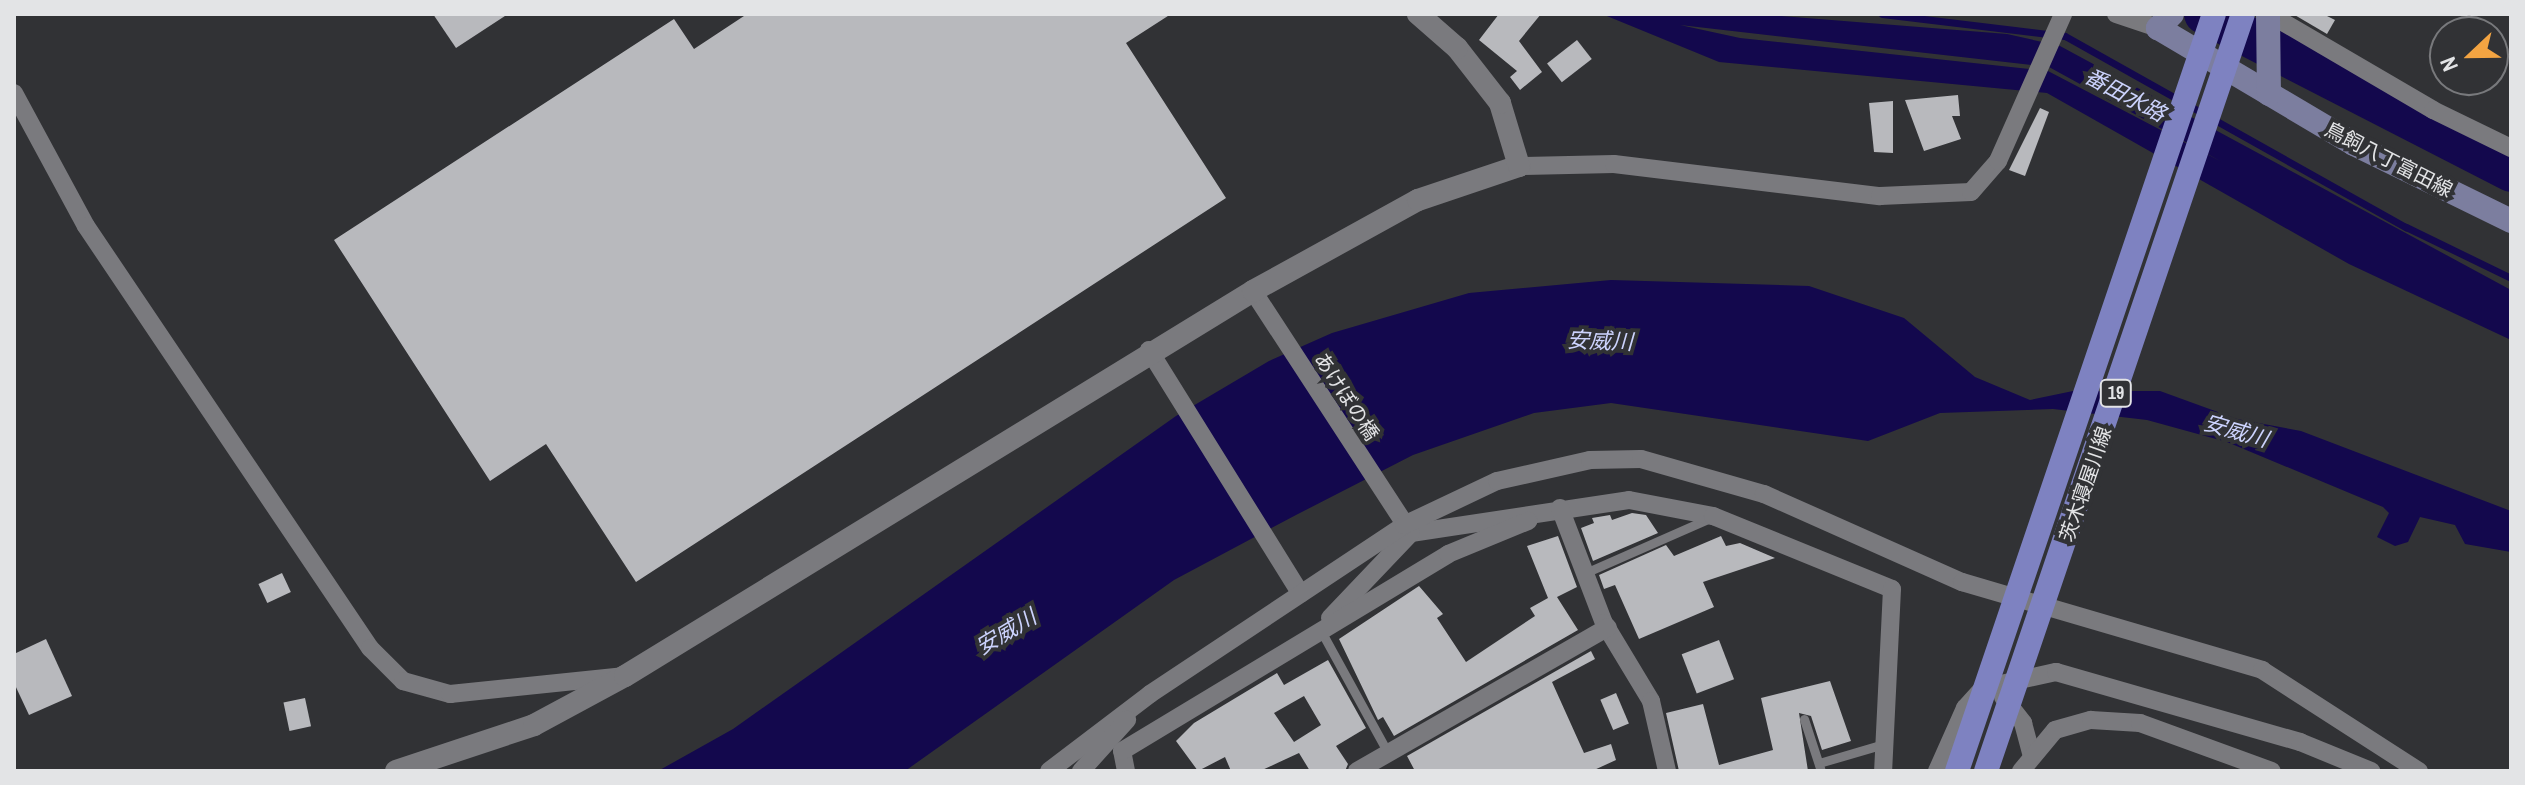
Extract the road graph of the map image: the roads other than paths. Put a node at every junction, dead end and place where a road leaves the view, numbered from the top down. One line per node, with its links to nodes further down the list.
1 (1418, 14): 10 (street)
2 (2116, 14): 6 (street)
3 (2214, 14): 37 (main road, 茨木寝屋川線 / 19)
4 (2262, 16): 7 (main road); 9 (street); 38 (main road, 茨木寝屋川線 / 19)
5 (2060, 19): 10 (street)
6 (2165, 21): 7 (main road, 鳥飼八丁富田線)
7 (2270, 86): 11 (main road, 鳥飼八丁富田線)
8 (14, 93): 21 (street)
9 (2511, 148)
10 (1519, 166): 12 (street)
11 (2511, 221)
12 (1256, 296): 13 (street); 16 (street, あけぼの橋)
13 (1149, 350): 18 (street); 21 (street)
14 (1560, 508): 15 (street); 16 (street); 17 (street); 20 (street)
15 (1713, 516): 17 (lane); 25 (street)
16 (1406, 526): 18 (street); 20 (street); 42 (street)
17 (1585, 573): 19 (street)
18 (1301, 594): 23 (street)
19 (1608, 627): 26 (street); 34 (street)
20 (1318, 633): 26 (lane); 32 (street)
21 (625, 676): 29 (street)
22 (1983, 688): 27 (street); 36 (street); 41 (street)
23 (1150, 694): 30 (street); 31 (street)
24 (1804, 719): 28 (lane)
25 (1885, 743): 28 (lane); 35 (street)
26 (1388, 753): 33 (street)
27 (2031, 753): 39 (street); 40 (street)
28 (1820, 767)
29 (396, 771)
30 (1049, 771)
31 (1081, 771)
32 (1126, 771)
33 (1357, 771)
34 (1667, 771)
35 (1883, 771)
36 (1937, 771)
37 (1957, 771)
38 (1986, 771)
39 (2021, 771)
40 (2272, 771)
41 (2371, 771)
42 (2419, 771)

